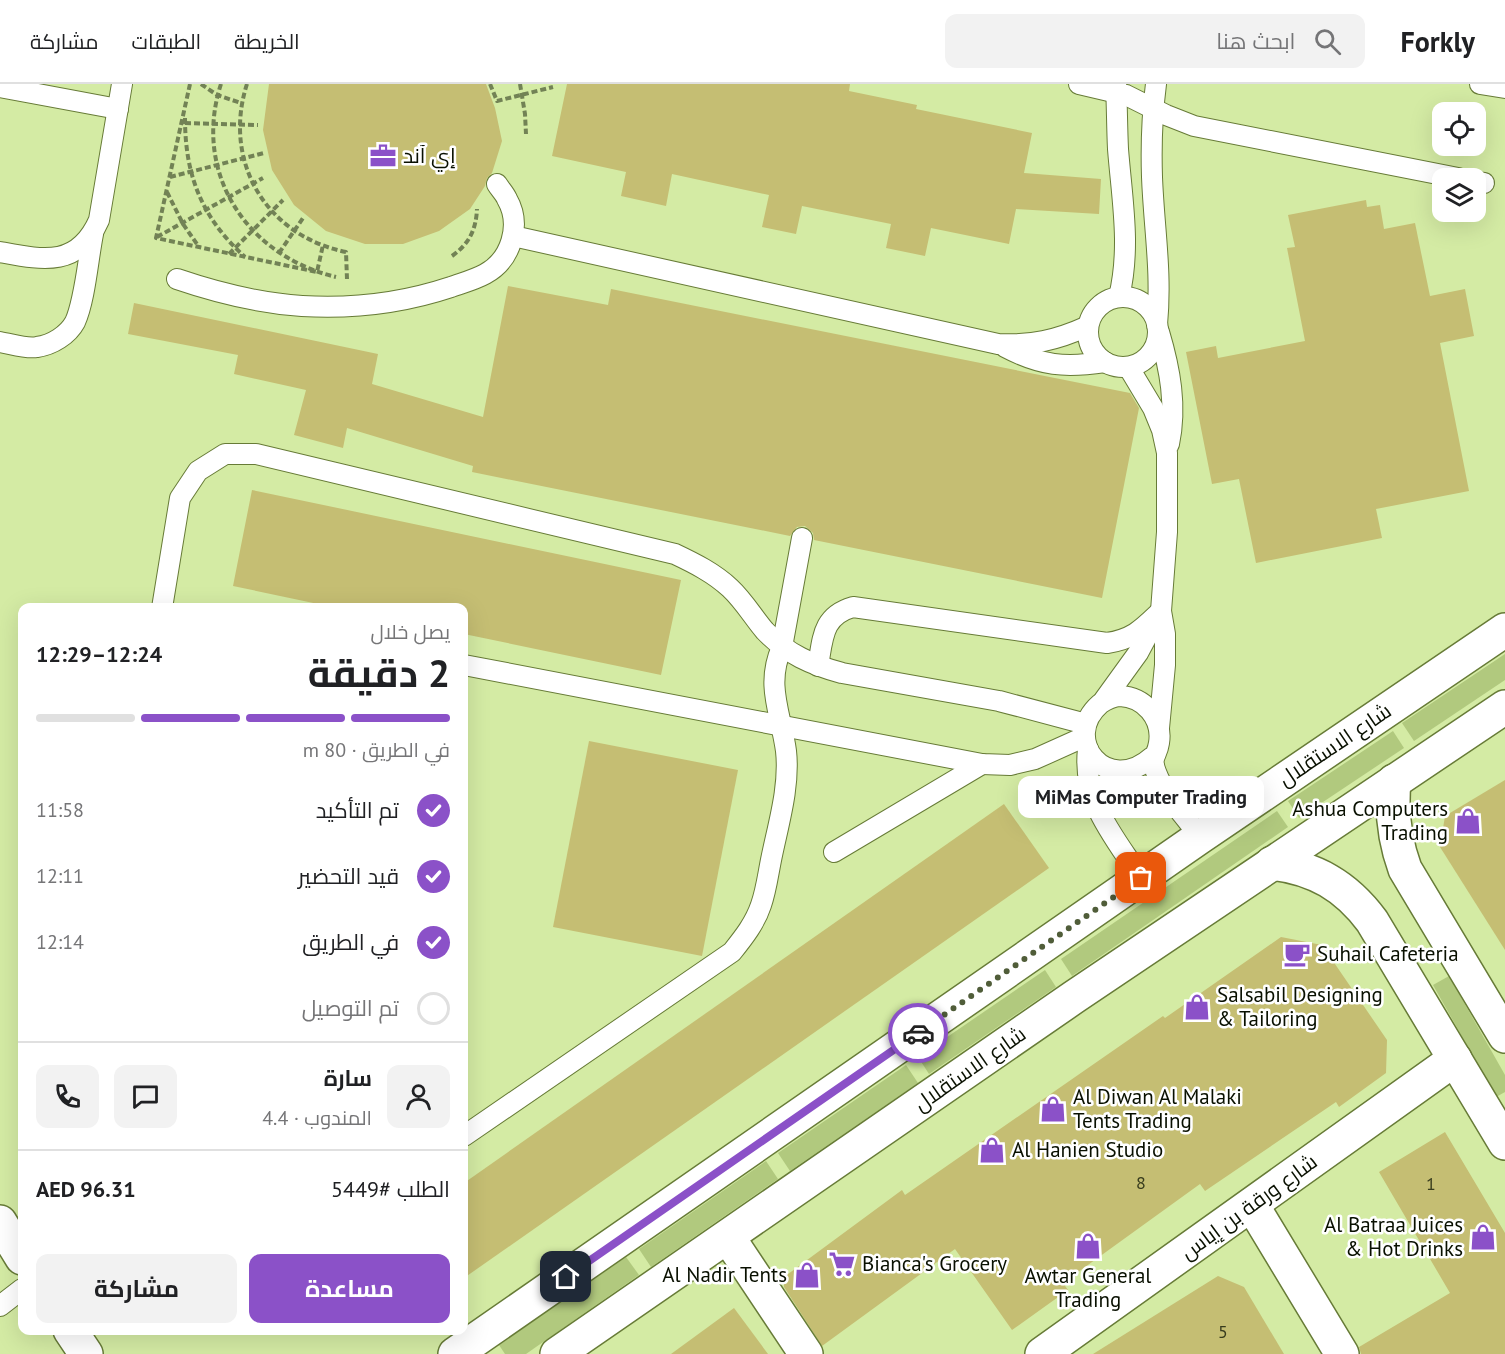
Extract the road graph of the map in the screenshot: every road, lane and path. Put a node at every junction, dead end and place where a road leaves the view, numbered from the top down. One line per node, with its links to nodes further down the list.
1 (122, 84): 18 (lane)
2 (190, 84): 19 (path)
3 (201, 84): 16 (path)
4 (221, 84): 16 (path)
5 (247, 84): 17 (path)
6 (490, 84): 15 (path)
7 (520, 84): 15 (path)
8 (1079, 84): 13 (lane)
9 (1156, 84): 20 (lane)
10 (1480, 84): 14 (lane)
11 (0, 87): 18 (lane)
12 (552, 87): 15 (path)
13 (1116, 88): 20 (lane); 60 (lane)
14 (1505, 88)
15 (523, 94): 25 (path)
16 (217, 95): 17 (path); 22 (path)
17 (241, 103): 23 (path)
18 (118, 109): 45 (lane)
19 (185, 109): 21 (path); 31 (path)
20 (1153, 109): 30 (lane); 62 (lane)
21 (185, 123): 22 (path); 29 (path)
22 (213, 124): 23 (path); 28 (path)
23 (239, 125): 24 (path); 27 (path)
24 (258, 125)
25 (526, 134)
26 (264, 153): 27 (path)
27 (243, 158): 28 (path); 33 (path)
28 (216, 165): 29 (path); 36 (path)
29 (190, 172): 31 (path); 39 (path)
30 (1432, 173)
31 (170, 177): 35 (path)
32 (263, 178): 33 (path)
33 (253, 184): 36 (path); 40 (path)
34 (497, 184): 46 (lane)
35 (167, 191): 42 (path); 47 (path)
36 (229, 198): 39 (path); 43 (path)
37 (283, 200): 40 (path)
38 (477, 209): 54 (path)
39 (206, 211): 42 (path); 50 (path)
40 (272, 211): 43 (path); 44 (path)
41 (303, 218): 44 (path)
42 (183, 224): 47 (path); 49 (path)
43 (252, 230): 50 (path); 52 (path)
44 (295, 231): 48 (path); 52 (path)
45 (93, 234): 51 (lane); 63 (lane)
46 (513, 236): 57 (lane); 64 (lane)
47 (156, 238): 49 (path)
48 (323, 245): 56 (path); 58 (path)
49 (200, 248): 53 (path)
50 (234, 248): 53 (path); 55 (path)
51 (0, 252)
52 (279, 253): 56 (path)
53 (228, 254): 55 (path)
54 (450, 257)
55 (246, 258): 56 (path)
56 (317, 272): 58 (path)
57 (177, 279)
58 (347, 279): 59 (path)
59 (353, 280)
60 (1119, 297): 61 (lane); 62 (lane)
61 (1088, 326): 64 (lane); 65 (lane)
62 (1158, 328): 66 (lane); 67 (lane)
63 (0, 342)
64 (998, 344): 65 (lane)
65 (1105, 362): 66 (lane)
66 (1129, 368): 67 (lane)
67 (1167, 453): 70 (lane)
68 (802, 538): 72 (lane)
69 (166, 603): 72 (lane)
70 (1161, 611): 74 (lane); 75 (lane); 78 (lane)
71 (1505, 630): 83 (main road, شارع الاستقلال)
72 (782, 647): 74 (lane); 77 (lane)
73 (468, 666): 77 (lane)
74 (818, 666): 79 (lane)
75 (1104, 700): 78 (lane); 79 (lane)
76 (1505, 707): 82 (main road, شارع الاستقلال)
77 (782, 727): 81 (lane); 89 (lane)
78 (1159, 728): 80 (lane)
79 (1086, 737): 80 (lane); 81 (lane); 86 (lane)
80 (1152, 757): 83 (lane)
81 (982, 764): 84 (lane)
82 (1394, 780): 85 (main road, شارع الاستقلال); 87 (main road)
83 (1200, 837): 86 (main road, شارع الاستقلال)
84 (834, 852)
85 (1272, 863): 88 (main road); 93 (main road, شارع الاستقلال)
86 (1141, 878): 100 (main road, شارع الاستقلال)
87 (1505, 1036)
88 (1455, 1059): 90 (main road); 91 (main road, شارع ورقة بن إياس)
89 (468, 1133)
90 (1505, 1143)
91 (1252, 1205): 98 (main road, شارع ورقة بن إياس); 103 (main road)
92 (0, 1222): 94 (main road)
93 (728, 1237): 101 (main road, شارع الاستقلال); 102 (main road)
94 (18, 1251)
95 (18, 1291): 96 (lane)
96 (0, 1306)
97 (73, 1335): 99 (main road)
98 (1051, 1352)
99 (86, 1354)
100 (455, 1354)
101 (558, 1354)
102 (806, 1354)
103 (1342, 1354)

